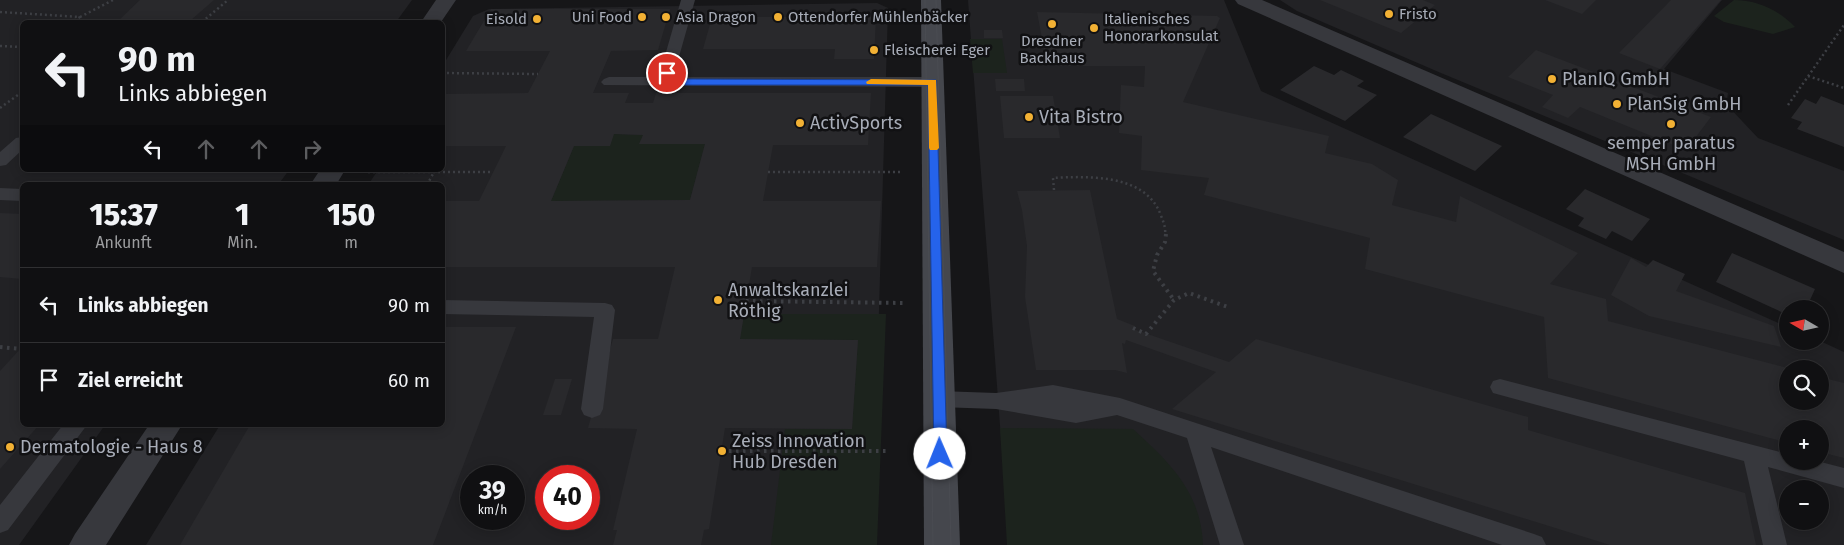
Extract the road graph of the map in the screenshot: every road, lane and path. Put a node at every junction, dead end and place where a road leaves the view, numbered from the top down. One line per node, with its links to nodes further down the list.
1 (113, 0): 8 (path)
2 (228, 0): 10 (path)
3 (446, 0): 11 (street)
4 (688, 0): 19 (lane)
5 (931, 0): 20 (street)
6 (1245, 0): 37 (street)
7 (0, 12): 8 (path)
8 (80, 17): 9 (path)
9 (75, 20)
10 (204, 20)
11 (432, 20)
12 (1844, 25): 17 (path)
13 (0, 46): 14 (path)
14 (20, 47)
15 (445, 73): 16 (path)
16 (538, 74)
17 (1808, 76): 21 (path); 24 (path)
18 (610, 82): 19 (lane)
19 (683, 82): 20 (lane)
20 (933, 85): 22 (lane); 32 (street)
21 (1844, 88)
22 (801, 89)
23 (20, 93): 25 (path)
24 (1788, 105)
25 (0, 108)
26 (20, 144): 27 (lane)
27 (0, 161)
28 (368, 172): 29 (path)
29 (434, 172): 30 (path); 33 (path)
30 (493, 172)
31 (768, 172): 32 (path)
32 (934, 173): 41 (street)
33 (429, 182)
34 (1054, 190): 38 (path)
35 (0, 194): 36 (lane)
36 (20, 195)
37 (1844, 263)
38 (1174, 300): 42 (path); 43 (path)
39 (746, 301): 41 (path)
40 (445, 307): 48 (lane)
41 (937, 307): 47 (street)
42 (1228, 307)
43 (1133, 328)
44 (0, 347): 45 (path)
45 (20, 349)
46 (1500, 387): 54 (lane)
47 (939, 400): 51 (lane); 58 (street)
48 (592, 409)
49 (74, 427): 56 (lane)
50 (165, 427): 57 (street)
51 (1196, 433): 59 (lane); 60 (lane)
52 (722, 451): 53 (path)
53 (889, 451)
54 (1754, 454): 55 (lane); 61 (lane)
55 (1844, 478)
56 (0, 523)
57 (87, 545)
58 (942, 545)
59 (1232, 545)
60 (1534, 545)
61 (1775, 545)

